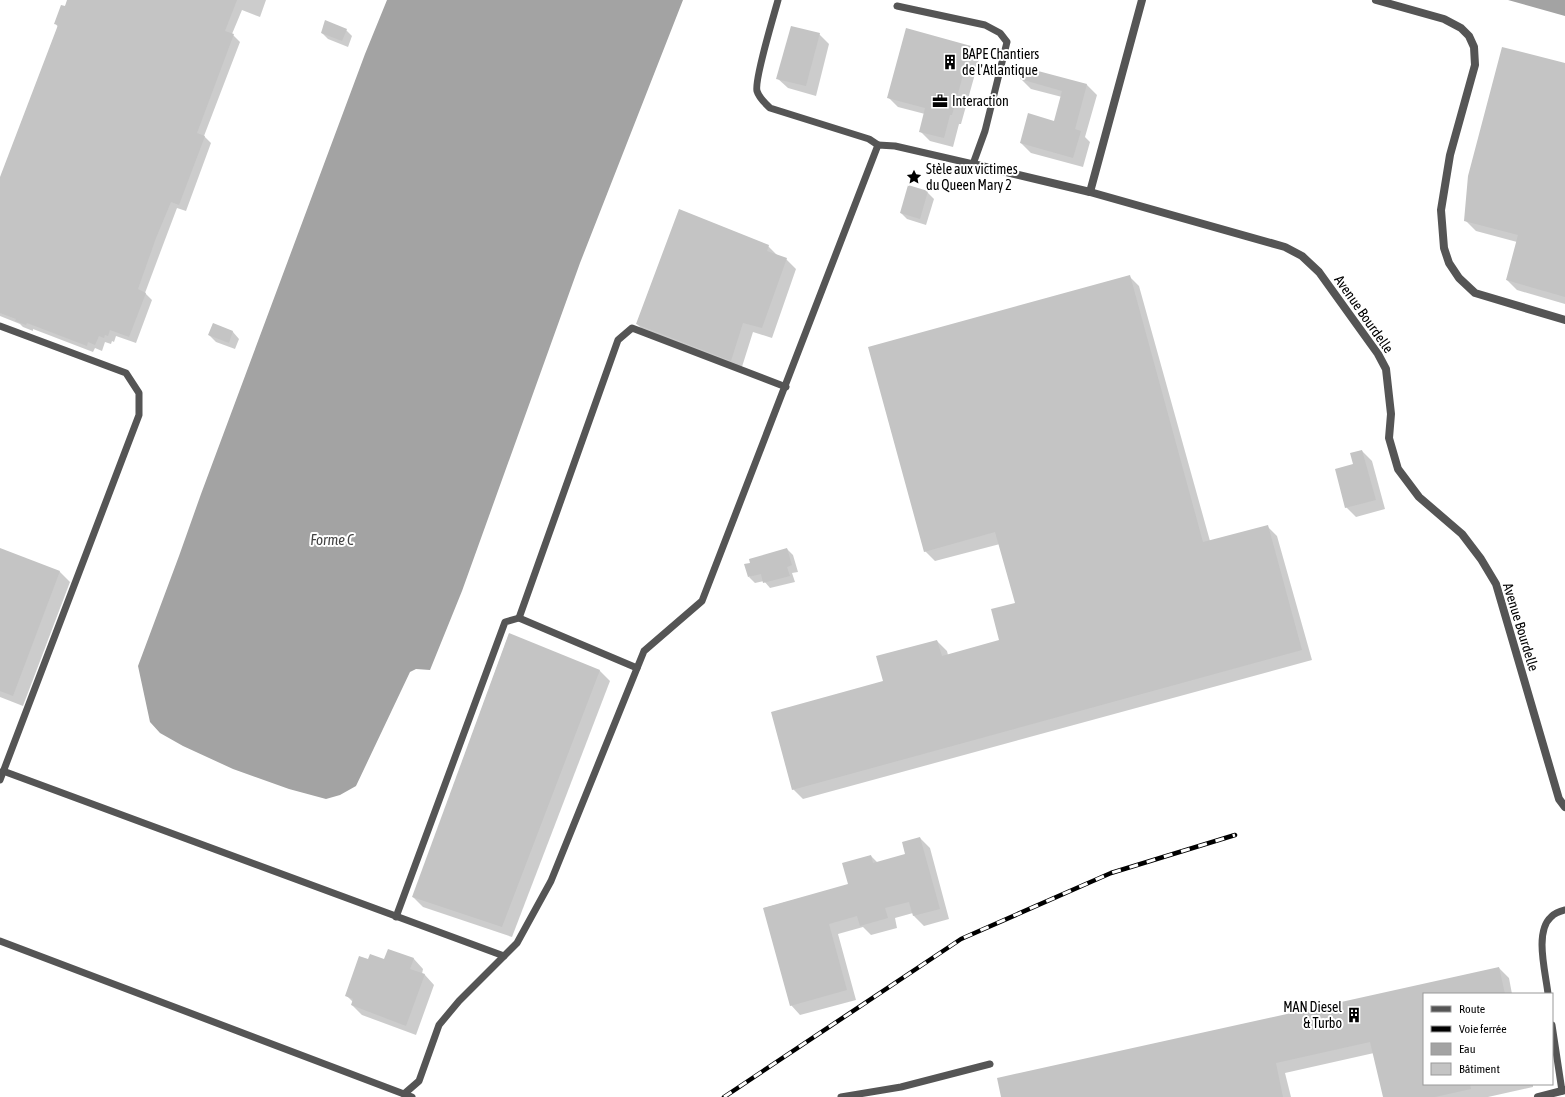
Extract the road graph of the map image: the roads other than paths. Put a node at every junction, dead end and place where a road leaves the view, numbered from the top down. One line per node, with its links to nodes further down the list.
1 (778, 0): 5 (lane)
2 (1142, 0): 7 (street)
3 (1376, 0): 8 (street)
4 (897, 6): 6 (lane)
5 (878, 145): 6 (lane); 10 (lane)
6 (973, 164): 7 (street, Avenue Bourdelle)
7 (1090, 192): 15 (street, Avenue Bourdelle)
8 (1565, 320)
9 (0, 326): 13 (lane)
10 (786, 387): 11 (lane); 12 (lane)
11 (519, 618): 12 (lane); 17 (lane)
12 (637, 668): 19 (lane)
13 (3, 771): 14 (lane); 17 (lane)
14 (0, 780)
15 (1565, 807)
16 (1565, 910): 20 (lane)
17 (396, 917): 19 (lane)
18 (0, 941): 24 (lane)
19 (504, 956): 24 (lane)
20 (1548, 993)
21 (1553, 1031): 23 (lane)
22 (990, 1064): 26 (lane)
23 (1563, 1090): 27 (street)
24 (404, 1094): 25 (lane)
25 (412, 1097)
26 (841, 1097)
27 (1538, 1097)

